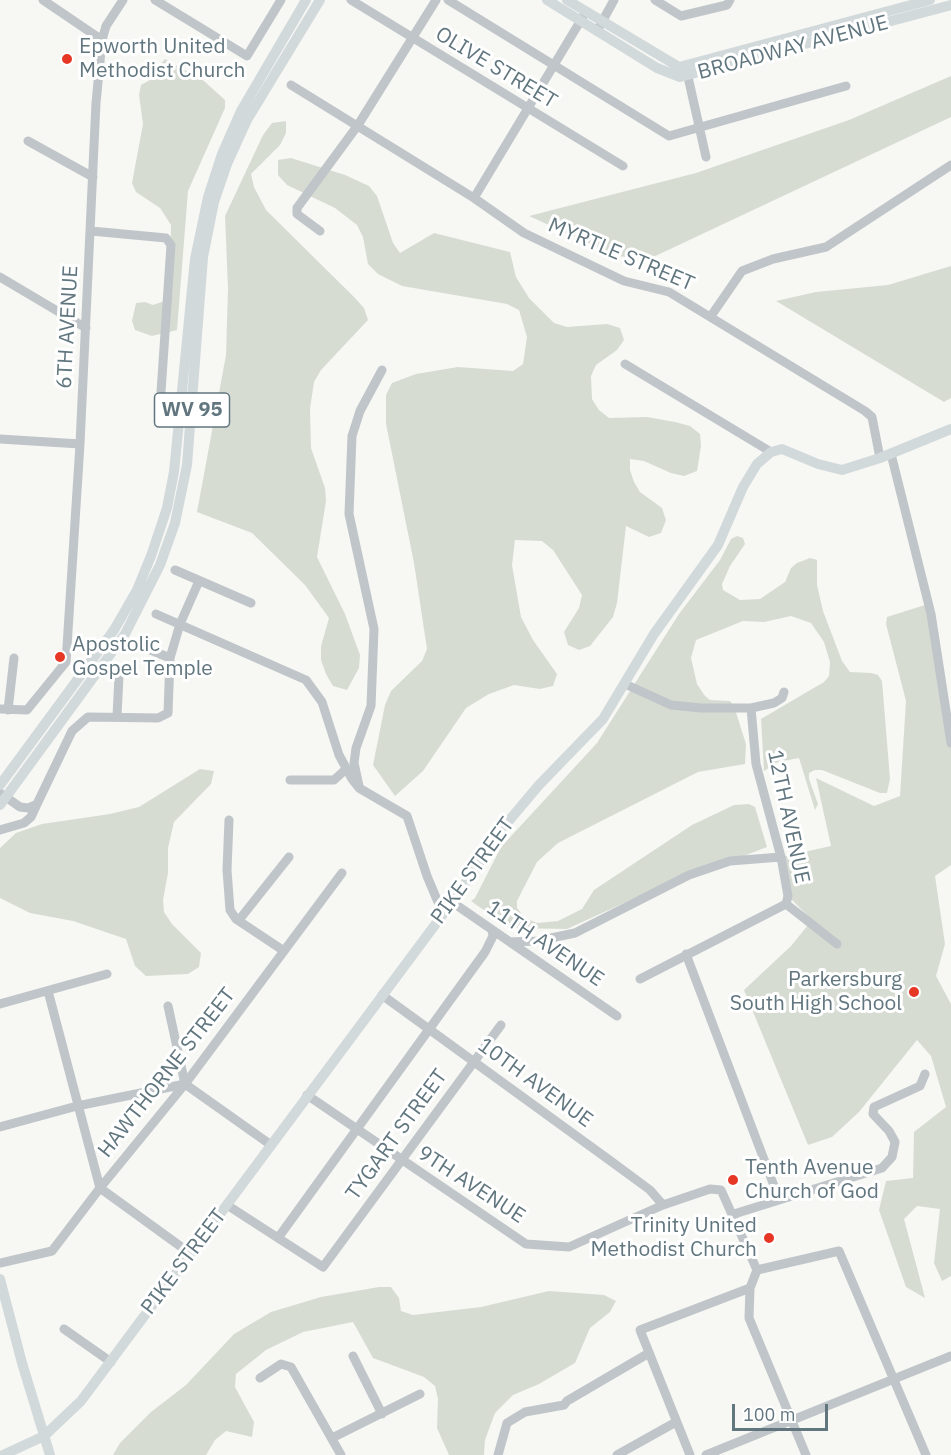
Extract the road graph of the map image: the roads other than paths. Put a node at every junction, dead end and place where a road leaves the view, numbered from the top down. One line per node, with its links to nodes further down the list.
1 (43, 0): 20 (street)
2 (123, 0): 20 (street, 6TH AVENUE)
3 (155, 0): 4 (street)
4 (281, 0)
5 (306, 0): 65 (main road, WV 95)
6 (320, 0): 67 (main road, WV 95)
7 (351, 0): 19 (street, OLIVE STREET)
8 (436, 0): 19 (street)
9 (448, 0): 21 (street)
10 (547, 0): 17 (main road, BROADWAY AVENUE)
11 (567, 0): 17 (main road, BROADWAY AVENUE)
12 (614, 0): 18 (street)
13 (655, 0): 15 (street)
14 (930, 0): 22 (main road, BROADWAY AVENUE)
15 (728, 2)
16 (951, 5): 22 (main road, BROADWAY AVENUE)
17 (584, 16): 18 (main road, BROADWAY AVENUE); 21 (street)
18 (600, 27): 22 (main road, BROADWAY AVENUE)
19 (412, 38): 25 (street, OLIVE STREET); 26 (street)
20 (102, 40): 32 (street, 6TH AVENUE)
21 (552, 64): 25 (street); 27 (street)
22 (686, 71): 27 (street)
23 (291, 85): 26 (street, MYRTLE STREET)
24 (846, 86): 27 (street)
25 (527, 107): 31 (street, OLIVE STREET); 33 (street)
26 (358, 125): 33 (street, MYRTLE STREET); 35 (street)
27 (699, 127): 29 (street)
28 (28, 141): 32 (street)
29 (706, 157)
30 (951, 165): 37 (street)
31 (623, 166)
32 (93, 177): 34 (street, 6TH AVENUE)
33 (474, 198): 37 (street, MYRTLE STREET)
34 (91, 231): 38 (street, 6TH AVENUE); 41 (street)
35 (320, 231)
36 (0, 277): 38 (street)
37 (711, 316): 47 (street, MYRTLE STREET)
38 (86, 328): 44 (street, 6TH AVENUE)
39 (625, 364): 45 (street)
40 (382, 370): 66 (street)
41 (161, 392)
42 (951, 429): 46 (main road)
43 (0, 439): 44 (street)
44 (80, 444): 60 (street, 6TH AVENUE)
45 (771, 452): 47 (main road); 57 (main road, PIKE STREET)
46 (891, 454): 47 (main road); 62 (street)
47 (880, 458)
48 (175, 570): 49 (street)
49 (199, 581): 50 (street); 52 (street)
50 (251, 603)
51 (156, 614): 52 (street)
52 (180, 624): 55 (street); 63 (street)
53 (136, 644): 55 (street)
54 (14, 658): 60 (street)
55 (170, 658): 61 (street)
56 (119, 676): 61 (street)
57 (625, 684): 59 (street); 74 (main road, PIKE STREET)
58 (784, 692): 59 (street)
59 (751, 708): 72 (street, 12TH AVENUE)
60 (4, 709)
61 (117, 716): 68 (street)
62 (951, 743)
63 (346, 769): 64 (street); 66 (street)
64 (290, 780)
65 (0, 785)
66 (359, 788): 76 (street)
67 (2, 798): 68 (street)
68 (37, 804): 70 (street)
69 (229, 820): 77 (street)
70 (0, 830)
71 (289, 857): 77 (street)
72 (781, 857): 75 (street, 12TH AVENUE); 79 (street)
73 (342, 873): 81 (street, HAWTHORNE STREET)
74 (452, 902): 76 (main road, PIKE STREET); 78 (street, 11TH AVENUE)
75 (786, 904): 80 (street, 12TH AVENUE); 82 (street)
76 (443, 914): 86 (main road, PIKE STREET)
77 (238, 920): 81 (street)
78 (492, 930): 79 (street, 11TH AVENUE); 91 (street)
79 (510, 942): 89 (street, 11TH AVENUE)
80 (837, 944)
81 (284, 951): 94 (street, HAWTHORNE STREET)
82 (686, 954): 84 (street); 102 (street)
83 (107, 974): 85 (street)
84 (640, 979)
85 (48, 991): 87 (street); 96 (street)
86 (382, 995): 91 (street, 10TH AVENUE); 95 (main road, PIKE STREET)
87 (0, 1004)
88 (168, 1006): 94 (street)
89 (617, 1016)
90 (501, 1025): 92 (street, TYGART STREET)
91 (429, 1028): 92 (street, 10TH AVENUE); 98 (street)
92 (473, 1061): 100 (street, TYGART STREET); 104 (street, 10TH AVENUE)
93 (925, 1074): 102 (street)
94 (185, 1084): 96 (street); 99 (street); 101 (street, HAWTHORNE STREET)
95 (307, 1095): 98 (street, 9TH AVENUE); 99 (main road, PIKE STREET)
96 (77, 1106): 97 (street); 101 (street)
97 (0, 1127)
98 (357, 1130): 100 (street, 9TH AVENUE); 106 (street)
99 (271, 1145): 103 (main road, PIKE STREET)
100 (402, 1161): 104 (street, 9TH AVENUE); 106 (street, TYGART STREET)
101 (100, 1188): 107 (street); 108 (street, HAWTHORNE STREET)
102 (779, 1199): 105 (street)
103 (227, 1204): 106 (street); 107 (main road, PIKE STREET)
104 (663, 1205): 105 (street)
105 (734, 1215): 109 (street)
106 (278, 1238)
107 (191, 1254): 116 (main road, PIKE STREET)
108 (0, 1263)
109 (757, 1270): 111 (street); 118 (street)
110 (0, 1279): 123 (main road)
111 (750, 1288): 113 (street); 121 (street)
112 (64, 1329): 116 (street)
113 (649, 1353): 122 (street); 128 (street)
114 (354, 1356): 120 (street)
115 (951, 1356): 118 (street)
116 (111, 1362): 123 (main road, PIKE STREET)
117 (260, 1378): 124 (street)
118 (894, 1379): 121 (street); 133 (street)
119 (420, 1395): 120 (street)
120 (382, 1414): 124 (street)
121 (792, 1420): 131 (street); 132 (street)
122 (676, 1422): 129 (street); 130 (street)
123 (44, 1437): 125 (main road); 126 (main road)
124 (332, 1438): 127 (street)
125 (3, 1455)
126 (50, 1455)
127 (341, 1455)
128 (498, 1455)
129 (617, 1455)
130 (690, 1455)
131 (706, 1455)
132 (806, 1455)
133 (926, 1455)

